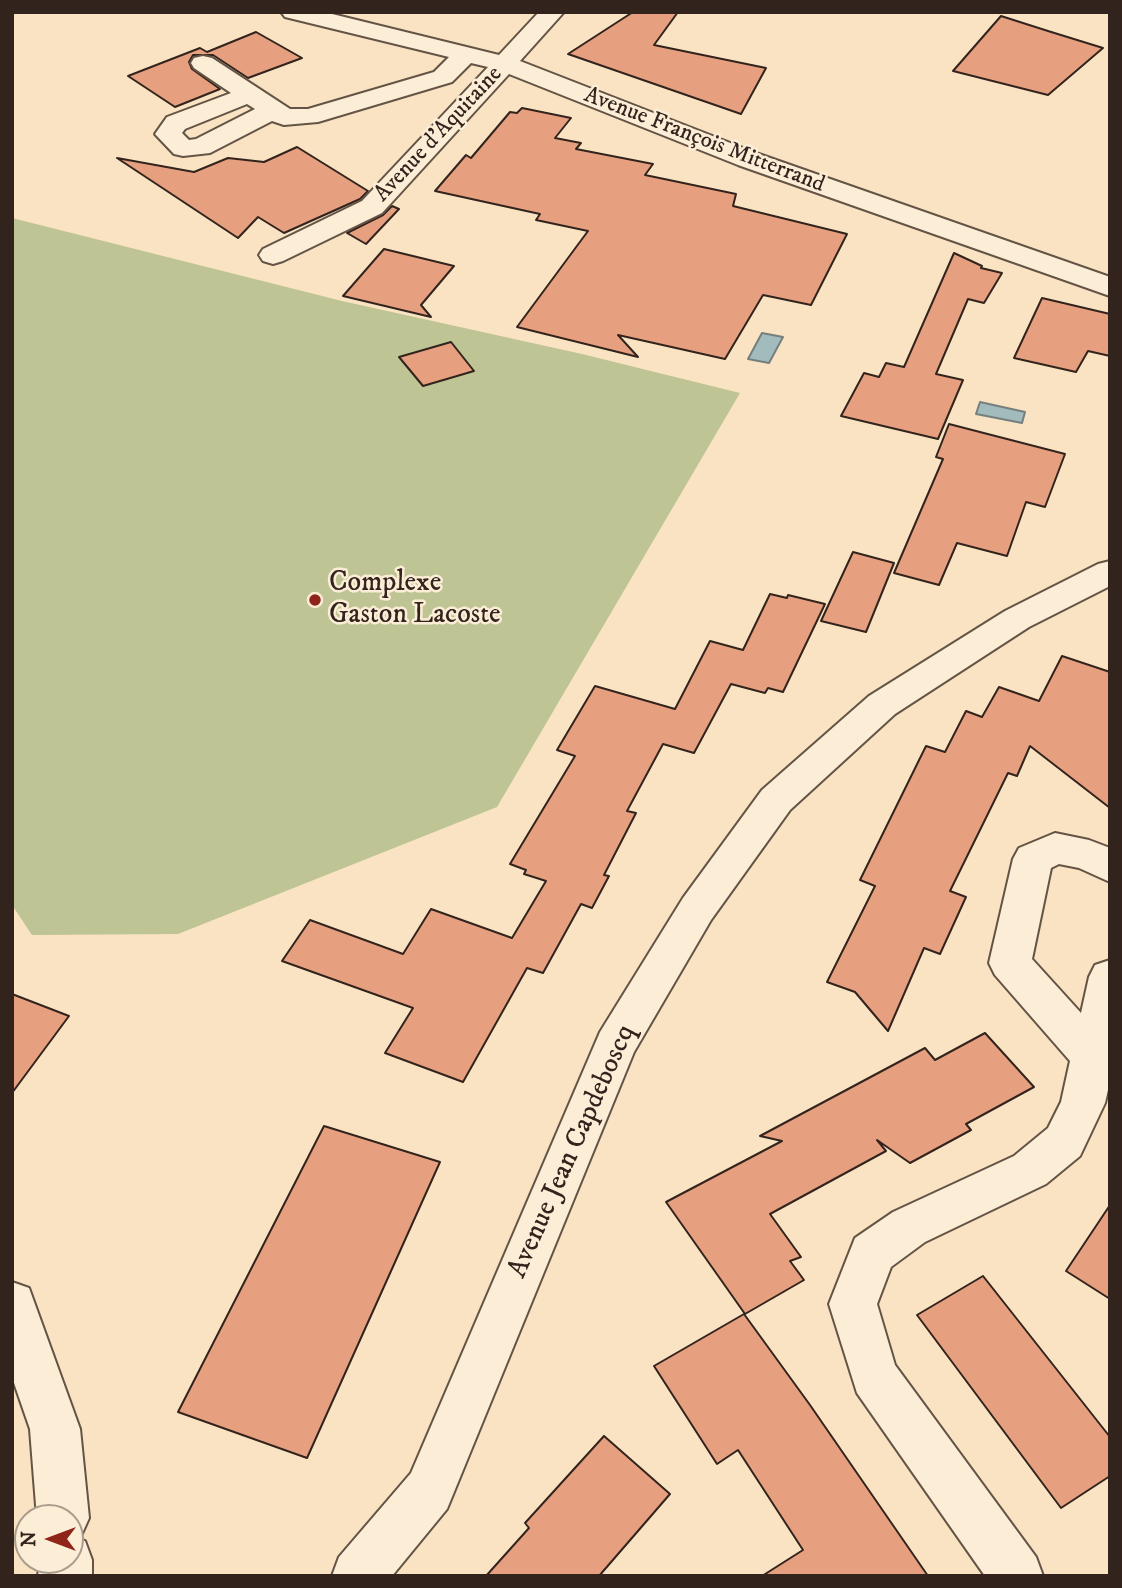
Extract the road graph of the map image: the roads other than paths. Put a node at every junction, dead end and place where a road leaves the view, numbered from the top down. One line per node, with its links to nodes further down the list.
1 (293, 12): 3 (street, Avenue François Mitterrand)
2 (552, 12): 5 (street, Avenue d'Aquitaine)
3 (466, 54): 5 (street, Avenue François Mitterrand); 6 (street)
4 (203, 63): 8 (street)
5 (506, 64): 7 (street, Avenue d'Aquitaine); 11 (street, Avenue François Mitterrand)
6 (443, 77): 7 (street); 9 (street)
7 (482, 89): 10 (street, Avenue d'Aquitaine)
8 (250, 94): 9 (street); 9 (street)
9 (274, 110)
10 (272, 255)
11 (1110, 287)
12 (1110, 572): 18 (street, Avenue Jean Capdeboscq)
13 (1110, 867): 15 (street)
14 (1110, 977): 15 (street)
15 (1093, 1056): 19 (street)
16 (12, 1304): 17 (street)
17 (62, 1504)
18 (358, 1576)
19 (1017, 1576)

